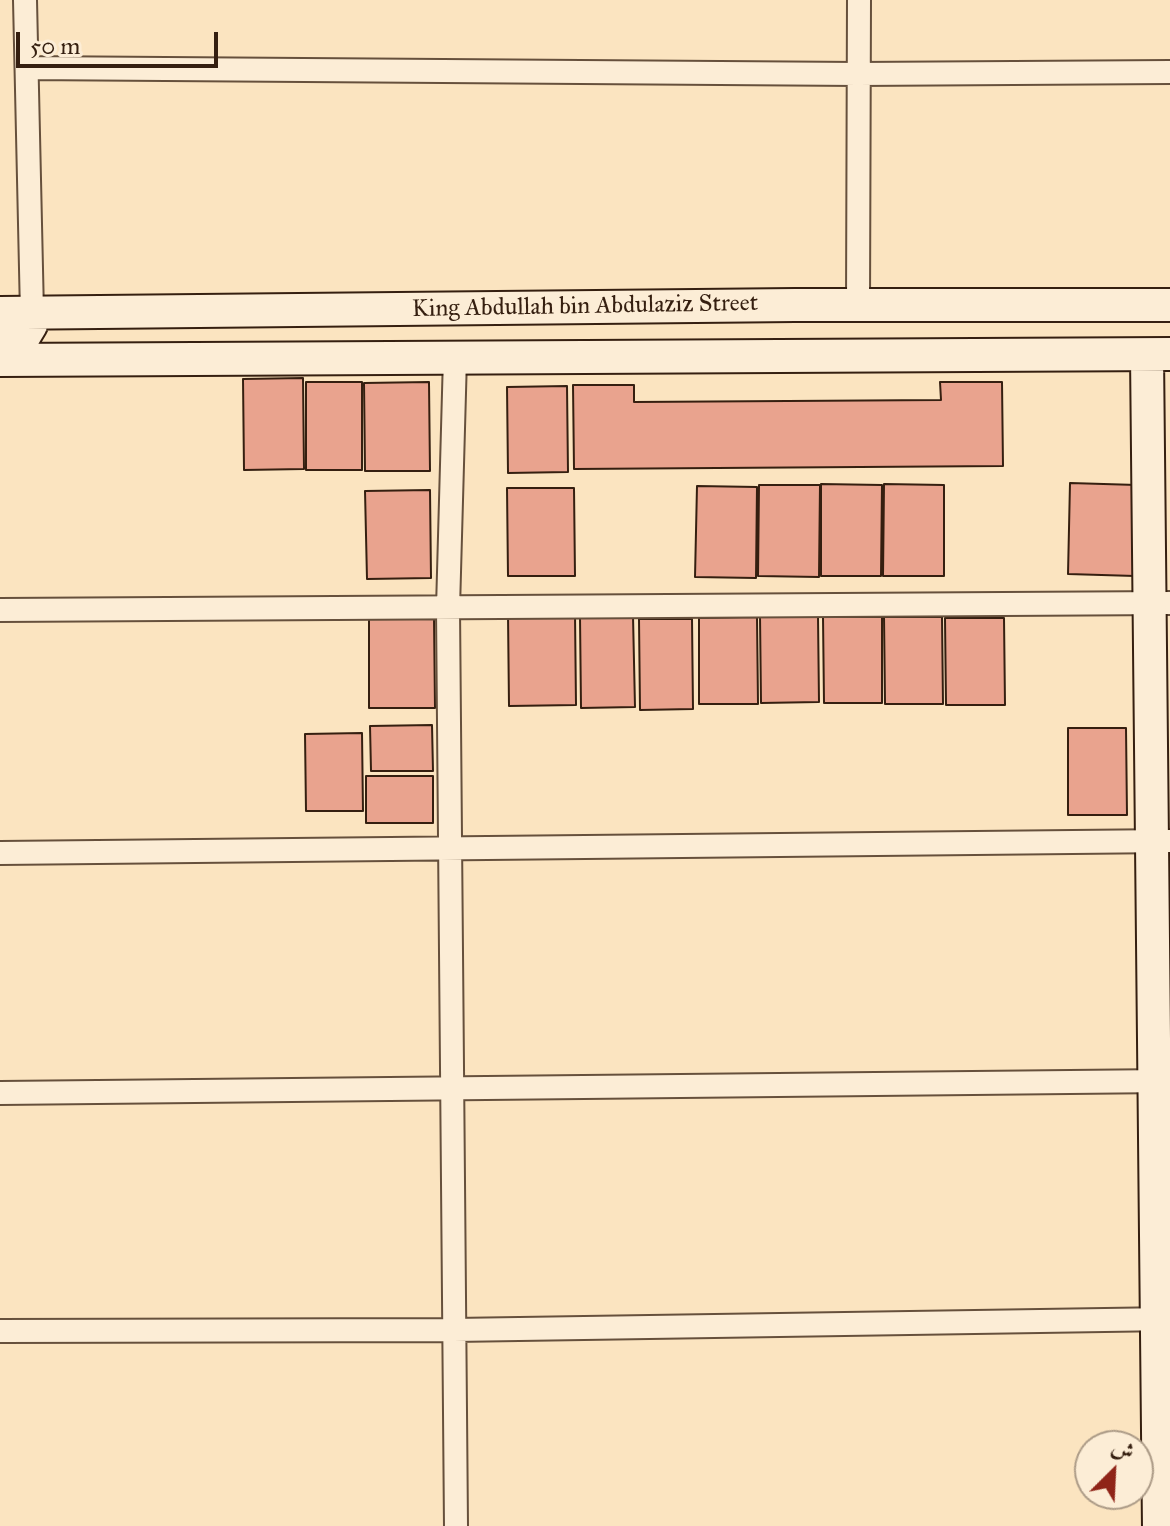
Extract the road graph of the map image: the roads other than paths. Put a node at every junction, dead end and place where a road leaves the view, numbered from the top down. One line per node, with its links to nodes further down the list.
1 (25, 0): 3 (street)
2 (859, 0): 5 (street)
3 (27, 68): 5 (street); 10 (street)
4 (1170, 72): 5 (street)
5 (858, 74): 8 (street)
6 (795, 305): 8 (main road, King Abdullah bin Abdulaziz Street); 10 (main road, King Abdullah bin Abdulaziz Street); 13 (main road)
7 (1170, 305): 8 (main road, King Abdullah bin Abdulaziz Street)
8 (858, 307)
9 (0, 313): 10 (main road, King Abdullah bin Abdulaziz Street)
10 (32, 313): 11 (main road)
11 (0, 338)
12 (1158, 355): 13 (main road, King Abdullah bin Abdulaziz Street); 15 (main road)
13 (455, 357): 14 (main road, King Abdullah bin Abdulaziz Street); 16 (street)
14 (0, 360)
15 (1160, 603): 16 (street); 18 (main road)
16 (448, 608): 17 (street); 19 (street)
17 (0, 610)
18 (1161, 841): 19 (street); 21 (main road)
19 (450, 848): 20 (street); 22 (street)
20 (0, 853)
21 (1162, 1081): 22 (street); 24 (main road)
22 (452, 1087): 23 (street); 25 (street)
23 (0, 1093)
24 (1163, 1319): 25 (street); 28 (main road)
25 (454, 1330): 26 (street); 27 (street)
26 (0, 1331)
27 (456, 1526)
28 (1159, 1526)

